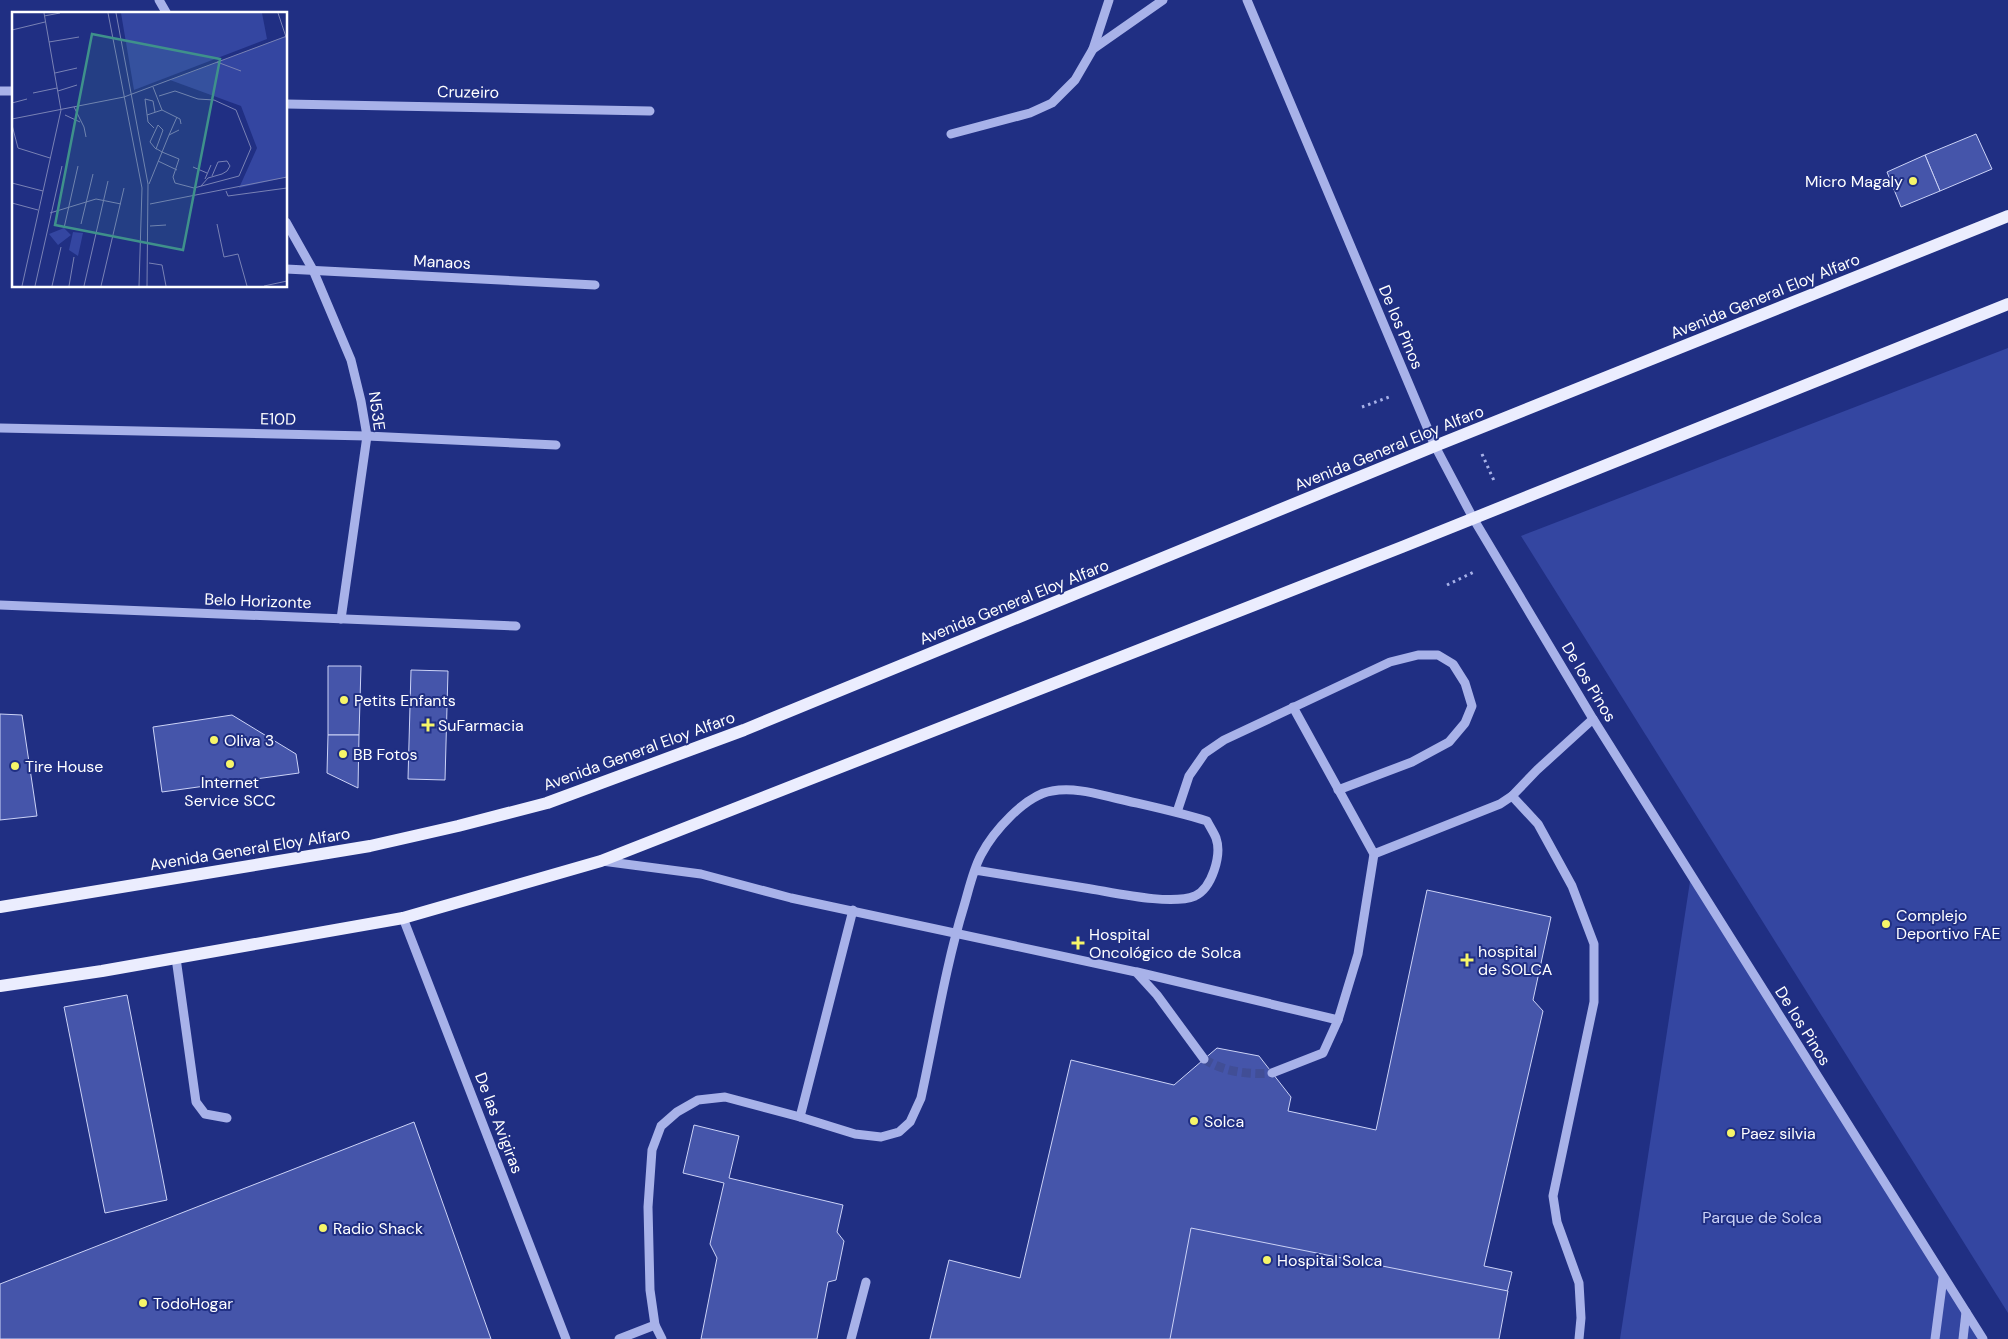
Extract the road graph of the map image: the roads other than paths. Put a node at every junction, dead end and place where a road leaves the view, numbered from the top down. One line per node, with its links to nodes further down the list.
1 (159, 0): 5 (street)
2 (1109, 0): 6 (street)
3 (1163, 0): 6 (street)
4 (1247, 0): 19 (street, De los Pinos)
5 (166, 12)
6 (1093, 49): 9 (street)
7 (288, 104): 8 (street, Cruzeiro)
8 (650, 111)
9 (950, 134)
10 (2008, 216): 19 (main road, Avenida General Eloy Alfaro)
11 (288, 226): 13 (street, N53E)
12 (288, 269): 13 (street, Manaos)
13 (312, 270): 14 (street, Manaos); 17 (street, N53E)
14 (595, 285)
15 (2008, 304): 20 (main road)
16 (0, 428): 17 (street, E10D)
17 (366, 436): 18 (street, E10D); 22 (street, N53E)
18 (556, 444)
19 (1435, 446): 20 (street, De los Pinos); 32 (main road, Avenida General Eloy Alfaro)
20 (1473, 518): 25 (street, De los Pinos); 30 (main road)
21 (0, 605): 22 (street, Belo Horizonte)
22 (341, 619): 23 (street, Belo Horizonte)
23 (516, 626)
24 (1293, 707): 26 (street); 26 (street); 28 (street)
25 (1593, 719): 27 (street); 44 (street, De los Pinos)
26 (1338, 790): 29 (street)
27 (1512, 796): 29 (street); 52 (street)
28 (1177, 812): 31 (street); 31 (street)
29 (1374, 854): 39 (street)
30 (602, 861): 33 (street); 34 (main road)
31 (976, 870): 35 (street)
32 (0, 908)
33 (853, 910): 35 (street); 42 (street)
34 (404, 918): 36 (main road); 48 (street, De las Avigiras)
35 (956, 933): 37 (street); 42 (street)
36 (176, 958): 38 (main road); 43 (street)
37 (1136, 972): 39 (street); 40 (street)
38 (0, 986)
39 (1338, 1020): 41 (street)
40 (1204, 1059)
41 (1272, 1073)
42 (800, 1117): 47 (street)
43 (227, 1118)
44 (1943, 1278): 46 (street, De los Pinos); 53 (street)
45 (866, 1282): 51 (street)
46 (1966, 1312): 54 (street); 55 (street, De los Pinos)
47 (655, 1325): 49 (street); 50 (street)
48 (566, 1339)
49 (618, 1339)
50 (662, 1339)
51 (851, 1339)
52 (1579, 1339)
53 (1935, 1339)
54 (1963, 1339)
55 (1983, 1339)

